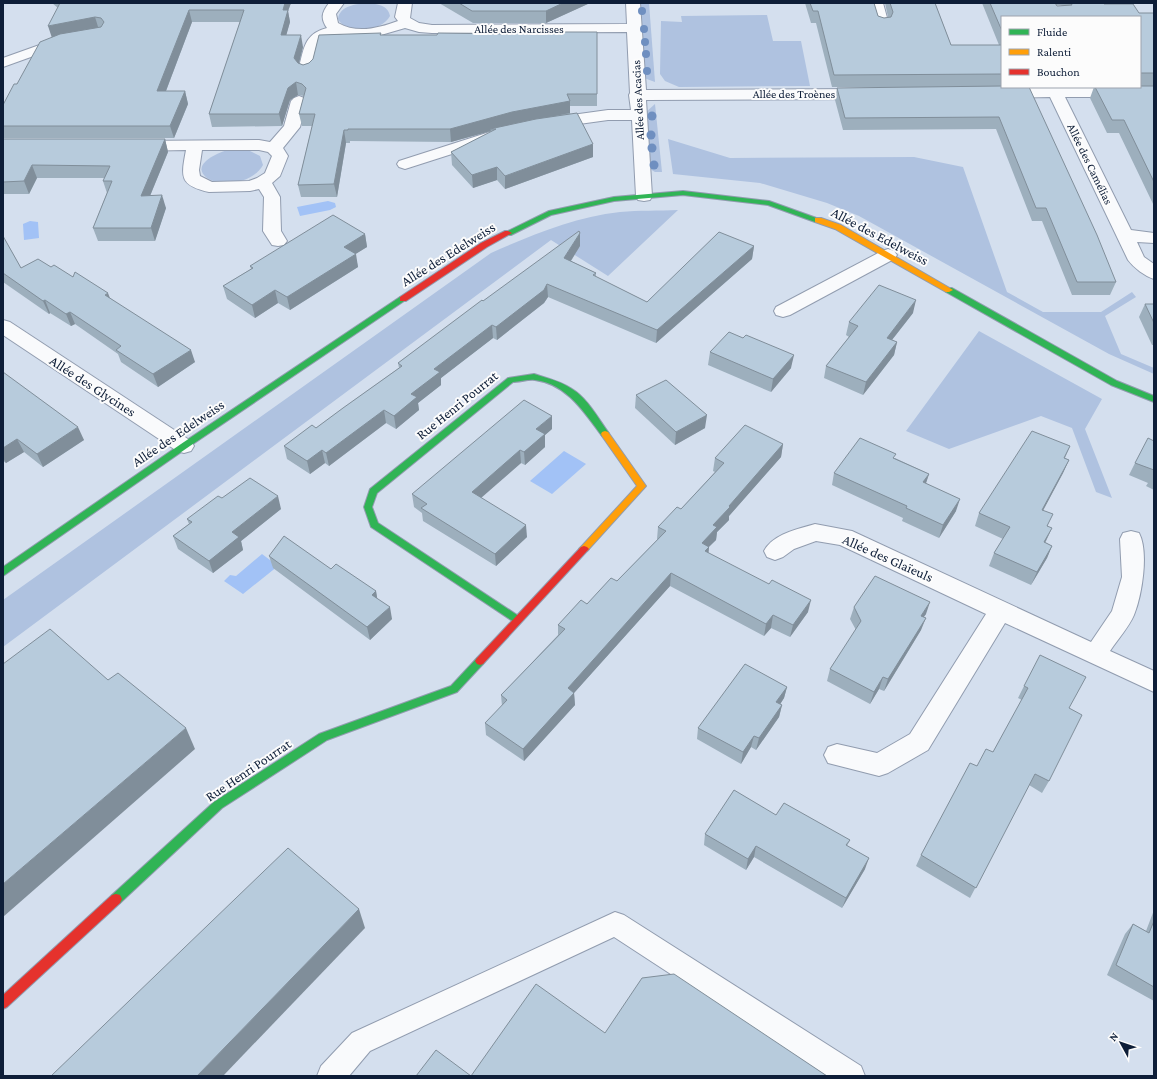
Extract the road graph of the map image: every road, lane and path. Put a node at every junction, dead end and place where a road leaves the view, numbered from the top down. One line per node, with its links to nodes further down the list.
1 (337, 3): 8 (street)
2 (405, 3): 5 (street)
3 (633, 3): 7 (street, Allée des Acacias)
4 (876, 3): 6 (street)
5 (406, 23): 7 (street, Allée des Narcisses); 8 (street)
6 (882, 25)
7 (634, 28): 17 (street, Allée des Acacias)
8 (338, 30): 11 (street)
9 (78, 38): 10 (street)
10 (3, 63)
11 (306, 71)
12 (1094, 90): 13 (street); 14 (street)
13 (1055, 92): 16 (street); 28 (street, Allée des Camélias)
14 (1154, 92)
15 (881, 93): 17 (street, Allée des Troènes)
16 (984, 93)
17 (637, 95): 19 (street, Allée des Acacias)
18 (299, 101): 24 (street)
19 (638, 115): 20 (street); 27 (street, Allée des Acacias)
20 (532, 126)
21 (512, 131): 25 (street)
22 (118, 146): 23 (street)
23 (195, 146): 24 (street); 26 (street)
24 (274, 148): 26 (street)
25 (405, 164)
26 (263, 182): 30 (street)
27 (644, 196): 31 (street, Allée des Edelweiss); 36 (street, Allée des Edelweiss)
28 (1124, 235): 29 (street); 32 (street, Allée des Camélias)
29 (1154, 238)
30 (278, 242)
31 (888, 255): 33 (street); 35 (street, Allée des Edelweiss)
32 (1154, 273)
33 (783, 311)
34 (3, 326): 36 (street, Allée des Glycines)
35 (1154, 399)
36 (184, 446): 39 (street, Allée des Edelweiss)
37 (1131, 539): 42 (street)
38 (775, 551): 40 (street, Allée des Glaïeuls)
39 (3, 572)
40 (1000, 610): 42 (street, Allée des Glaïeuls); 44 (street)
41 (517, 620): 41 (street, Rue Henri Pourrat); 45 (street, Rue Henri Pourrat)
42 (1095, 654): 43 (street, Allée des Glaïeuls)
43 (1154, 682)
44 (837, 756)
45 (3, 1003)
46 (331, 1076): 47 (lane)
47 (851, 1076)

